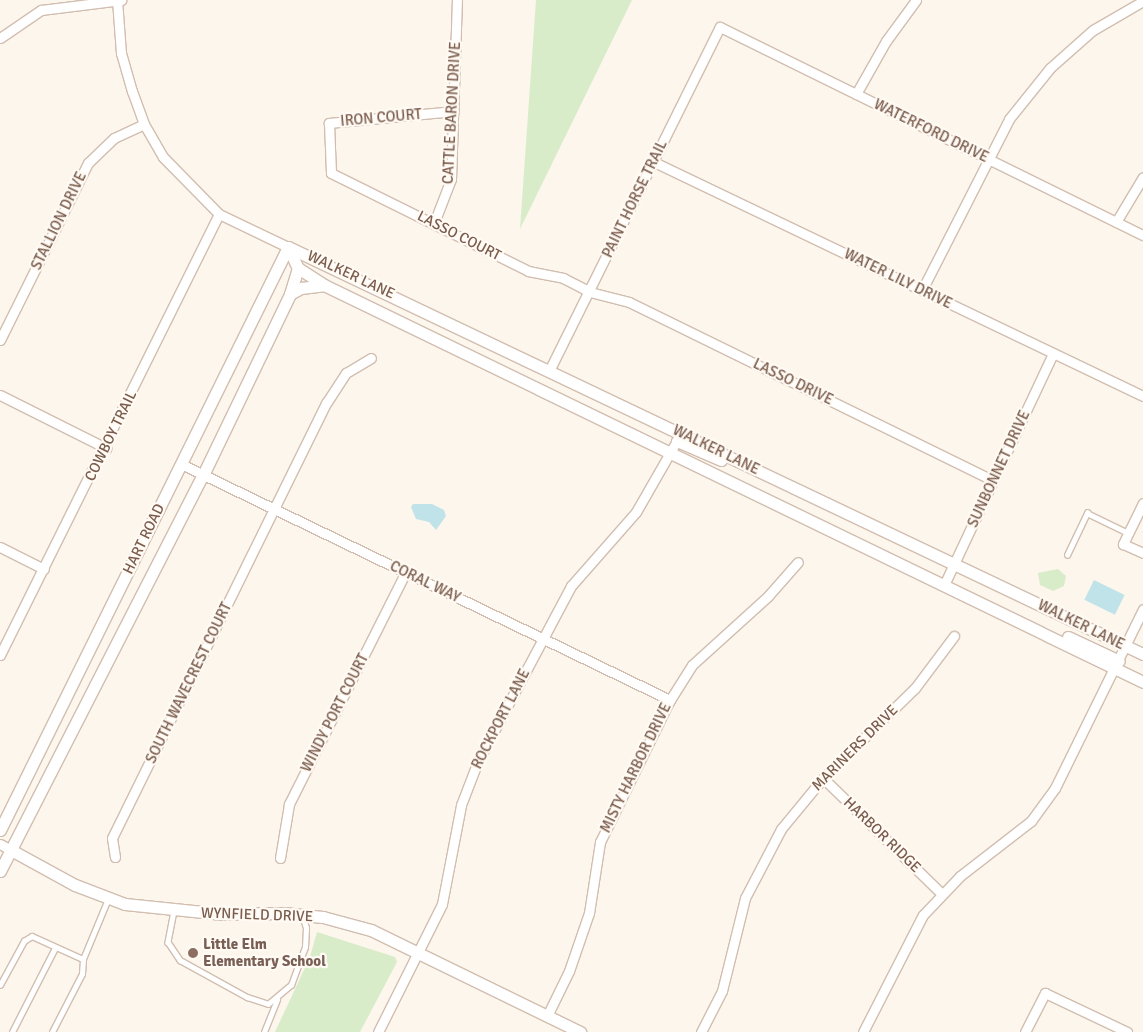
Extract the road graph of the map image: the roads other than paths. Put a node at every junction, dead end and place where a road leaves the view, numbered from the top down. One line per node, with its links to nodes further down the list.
1 (117, 0): 2 (street); 7 (street); 10 (street)
2 (121, 0)
3 (457, 0): 9 (street, CATTLE BARON DRIVE)
4 (916, 0): 8 (street)
5 (1143, 1): 11 (street)
6 (720, 27): 8 (street, WATERFORD DRIVE); 12 (street, PAINT HORSE TRAIL)
7 (0, 38)
8 (856, 94): 11 (street, WATERFORD DRIVE)
9 (454, 111): 13 (street, IRON COURT); 17 (street, CATTLE BARON DRIVE)
10 (144, 124): 15 (street); 25 (street, STALLION DRIVE)
11 (986, 158): 16 (street, WATERFORD DRIVE); 22 (street)
12 (654, 162): 22 (street, WATER LILY DRIVE); 23 (street, PAINT HORSE TRAIL)
13 (331, 172): 17 (street, LASSO COURT)
14 (1143, 178): 16 (street)
15 (219, 214): 19 (street); 32 (street, COWBOY TRAIL)
16 (1116, 222): 18 (street, WATERFORD DRIVE)
17 (434, 223): 23 (street, LASSO COURT)
18 (1143, 235)
19 (288, 248): 20 (street); 28 (street, WALKER LANE); 34 (street, HART ROAD)
20 (298, 268): 21 (street, WALKER LANE); 24 (street, HART ROAD)
21 (324, 285): 24 (street); 33 (street, WALKER LANE)
22 (922, 290): 26 (street, WATER LILY DRIVE)
23 (590, 292): 28 (street, PAINT HORSE TRAIL); 36 (street, LASSO DRIVE)
24 (290, 294): 35 (street, HART ROAD)
25 (0, 340)
26 (1053, 353): 30 (street, WATER LILY DRIVE); 36 (street, SUNBONNET DRIVE)
27 (371, 358): 38 (street, SOUTH WAVECREST COURT)
28 (549, 370): 31 (street, WALKER LANE)
29 (0, 395): 32 (street)
30 (1143, 396)
31 (679, 437): 33 (street, ROCKPORT LANE); 44 (street, WALKER LANE)
32 (106, 448): 45 (street, COWBOY TRAIL)
33 (672, 454): 47 (street, WALKER LANE); 50 (street, ROCKPORT LANE)
34 (181, 464): 35 (street, CORAL WAY); 58 (street, HART ROAD)
35 (203, 475): 38 (street, CORAL WAY); 60 (street, HART ROAD)
36 (993, 480): 44 (street, SUNBONNET DRIVE)
37 (1143, 502): 39 (street)
38 (275, 510): 46 (street, CORAL WAY); 61 (street, SOUTH WAVECREST COURT)
39 (1128, 533): 41 (street); 42 (lane)
40 (0, 547): 45 (street)
41 (1143, 553)
42 (1066, 555)
43 (798, 562): 56 (street, MISTY HARBOR DRIVE)
44 (954, 564): 47 (street, SUNBONNET DRIVE); 53 (street, WALKER LANE)
45 (44, 569): 52 (street, COWBOY TRAIL)
46 (405, 573): 50 (street, CORAL WAY); 62 (street, WINDY PORT COURT)
47 (945, 582): 53 (street, WALKER LANE)
48 (1143, 609): 53 (street)
49 (954, 636): 57 (street, MARINERS DRIVE)
50 (542, 639): 56 (street, CORAL WAY); 69 (street, ROCKPORT LANE)
51 (1143, 654): 53 (street, WALKER LANE)
52 (0, 655)
53 (1120, 657): 54 (street); 55 (street, WALKER LANE); 64 (street)
54 (1143, 662)
55 (1143, 682)
56 (670, 700): 73 (street, MISTY HARBOR DRIVE)
57 (822, 778): 64 (street, HARBOR RIDGE); 79 (street, MARINERS DRIVE)
58 (0, 830)
59 (0, 844): 60 (street)
60 (11, 850): 63 (street, HART ROAD); 65 (street, WYNFIELD DRIVE)
61 (115, 857)
62 (280, 858)
63 (0, 871)
64 (941, 893): 80 (street)
65 (108, 898): 66 (street, WYNFIELD DRIVE); 70 (lane)
66 (174, 911): 67 (street, WYNFIELD DRIVE); 72 (lane)
67 (302, 915): 69 (street, WYNFIELD DRIVE); 72 (lane)
68 (55, 948): 70 (lane); 71 (lane); 74 (lane)
69 (419, 952): 73 (street, WYNFIELD DRIVE); 77 (street, ROCKPORT LANE)
70 (83, 959): 75 (lane)
71 (0, 985)
72 (278, 998): 76 (lane)
73 (547, 1016): 78 (street, WYNFIELD DRIVE)
74 (12, 1032)
75 (52, 1032)
76 (264, 1032)
77 (378, 1032)
78 (580, 1032)
79 (701, 1032)
80 (863, 1032)
81 (1026, 1032): 82 (street)
82 (1127, 1032)

